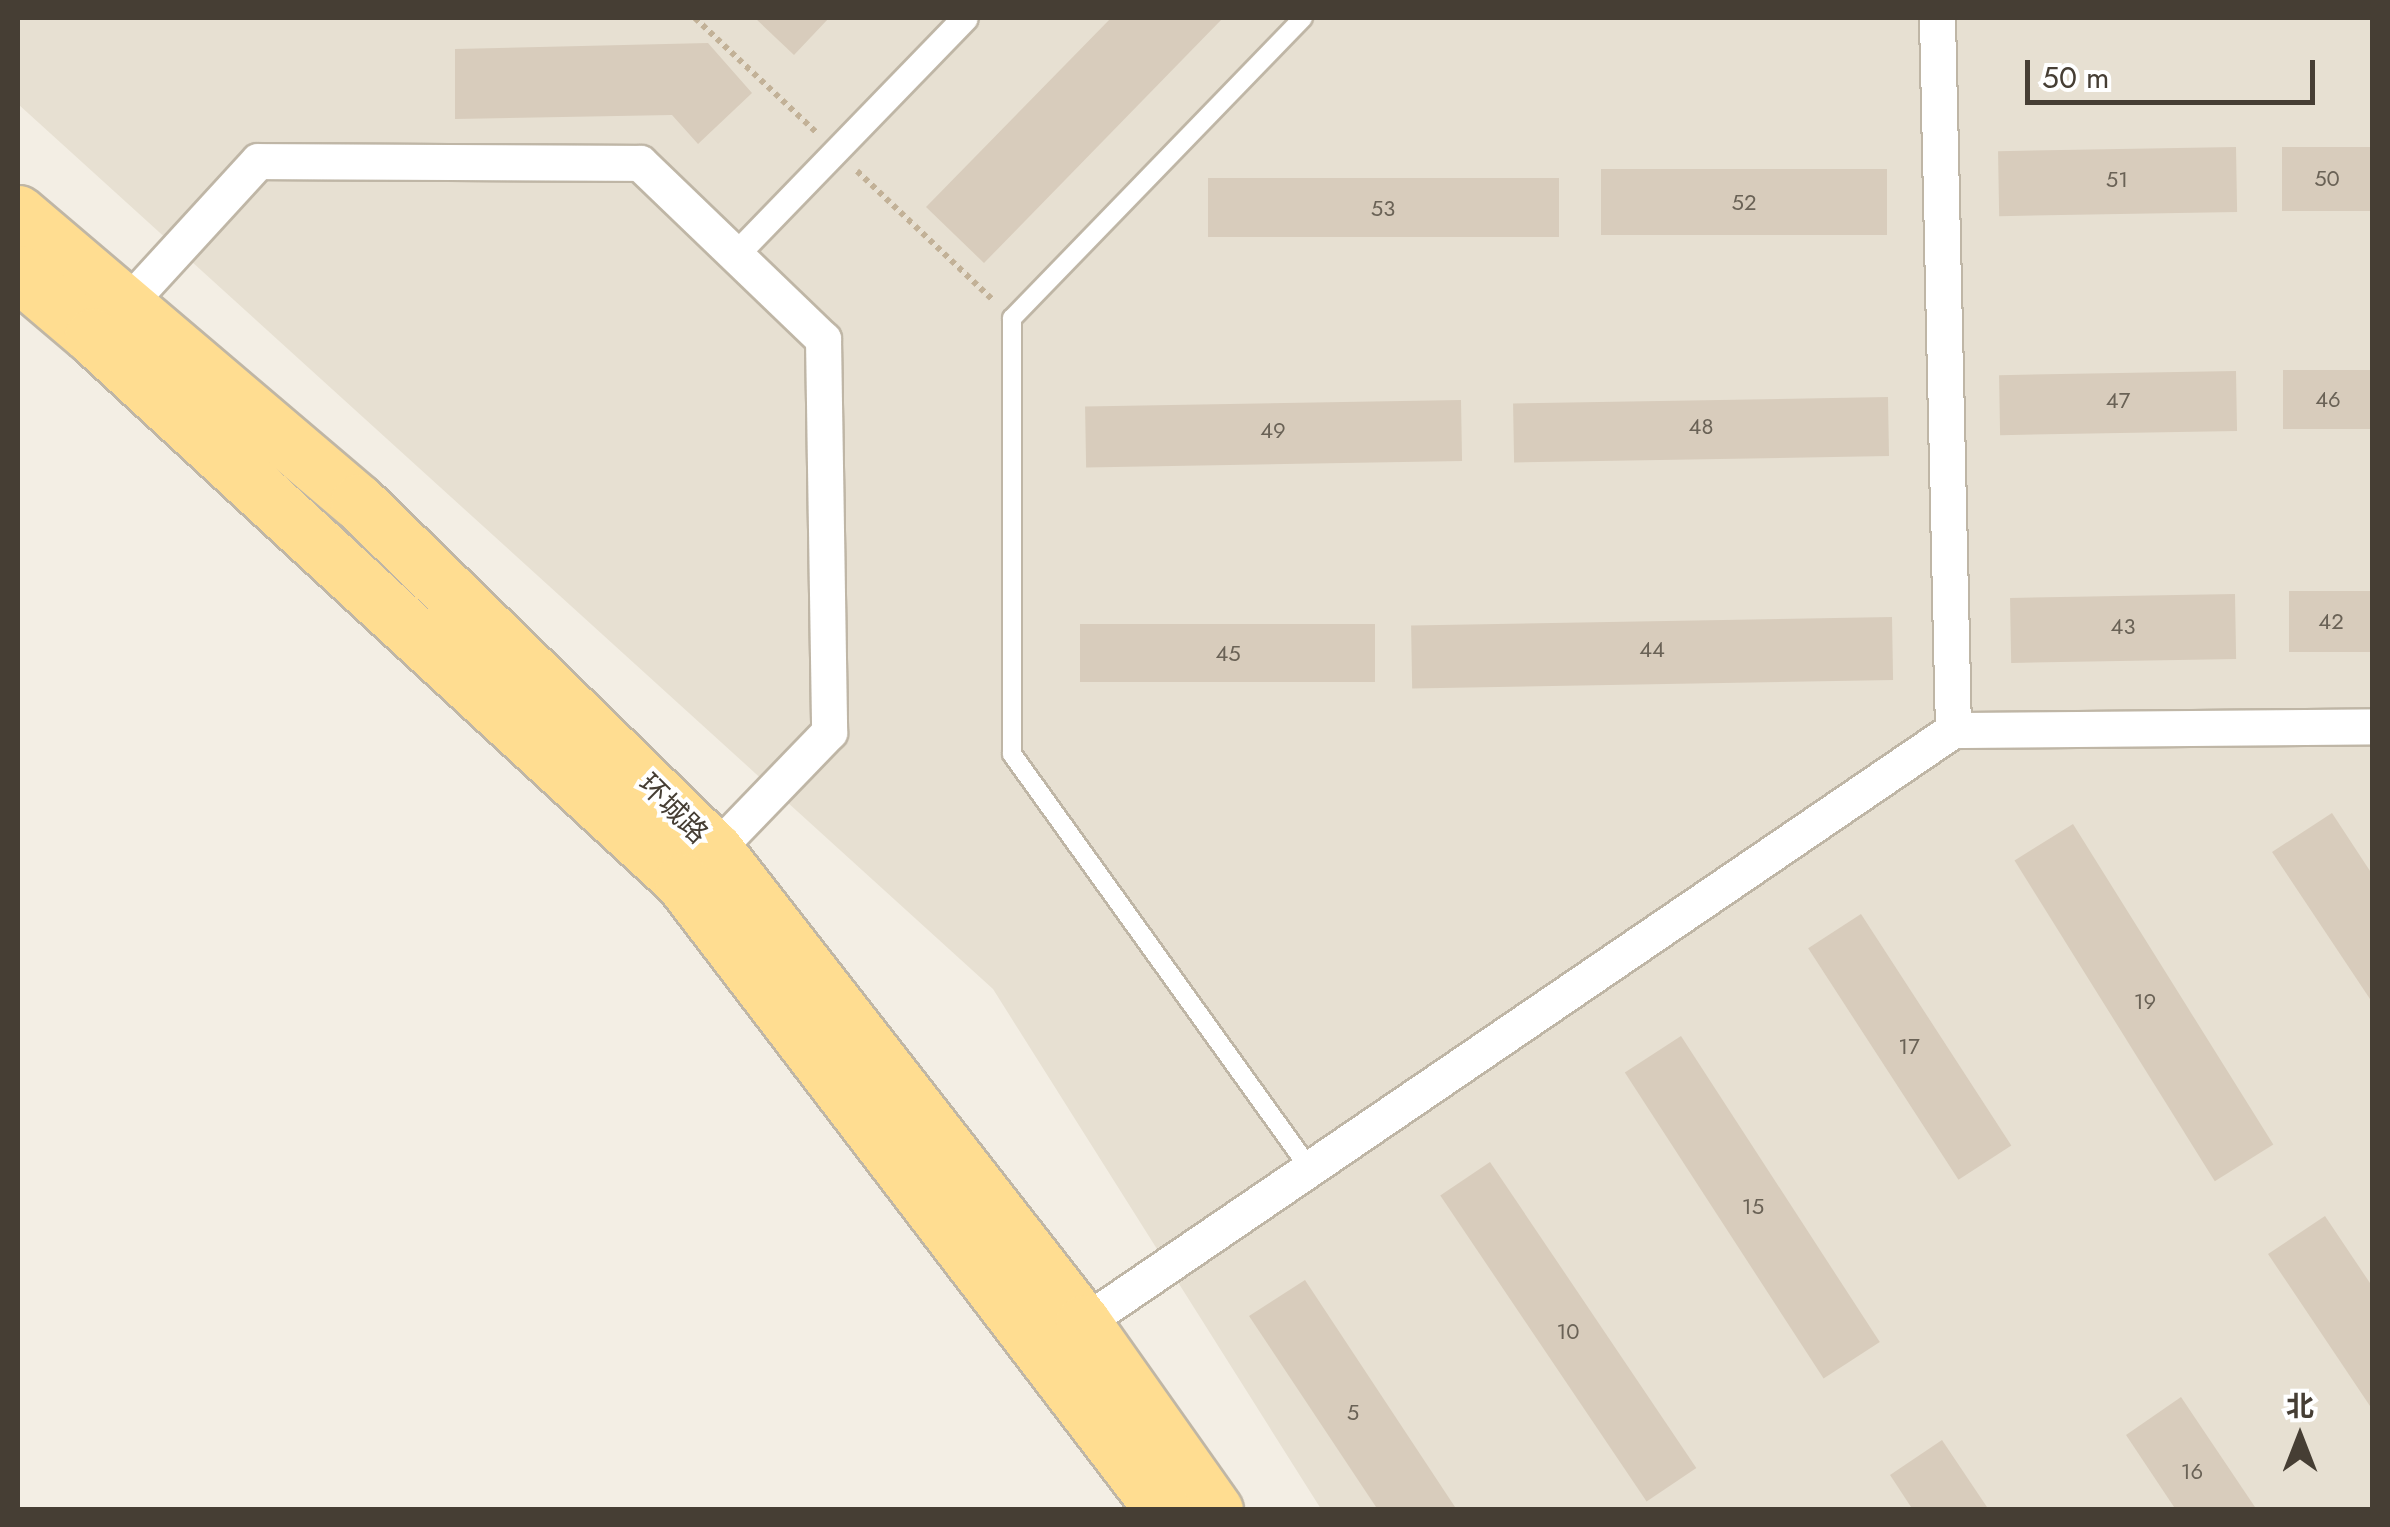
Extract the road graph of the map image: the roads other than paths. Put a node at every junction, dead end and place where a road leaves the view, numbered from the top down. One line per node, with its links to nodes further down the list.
1 (965, 18): 5 (street)
2 (1303, 18): 11 (lane)
3 (1936, 18): 9 (street)
4 (18, 212): 7 (main road, 环城路)
5 (735, 255): 7 (street); 10 (street)
6 (18, 273): 13 (main road)
7 (126, 305): 10 (main road, 环城路)
8 (2372, 726): 9 (street)
9 (1953, 730): 11 (street)
10 (714, 850): 12 (main road, 环城路)
11 (1310, 1169): 12 (street)
12 (1084, 1323): 14 (main road, 环城路)
13 (1163, 1510)
14 (1215, 1510)

